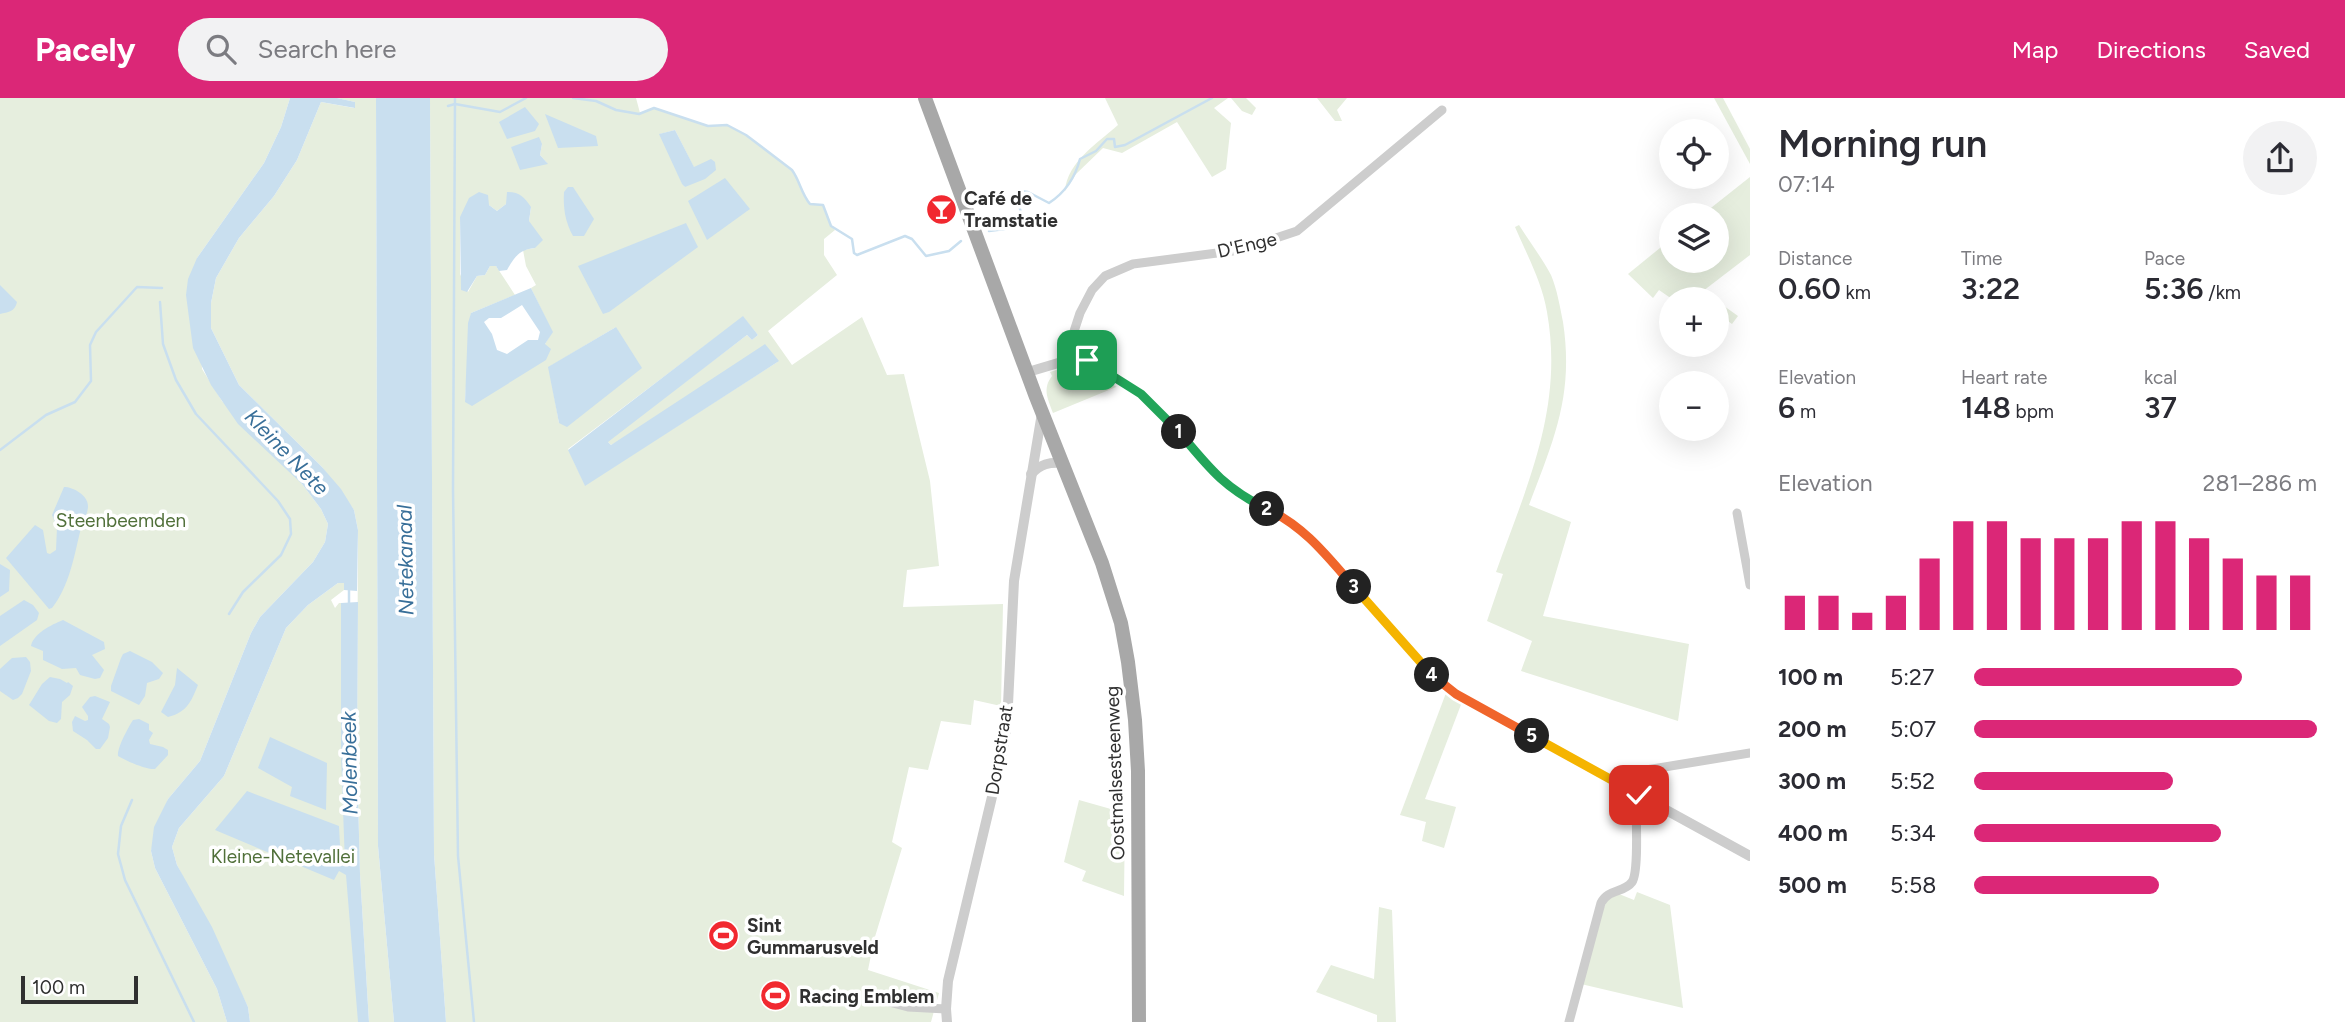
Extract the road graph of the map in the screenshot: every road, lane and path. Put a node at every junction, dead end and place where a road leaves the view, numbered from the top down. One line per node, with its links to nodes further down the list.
1 (925, 98): 4 (main road, Oostmalsesteenweg)
2 (1442, 110): 3 (street, D'Enge)
3 (1065, 359): 4 (street); 11 (street)
4 (1028, 372): 5 (main road, Oostmalsesteenweg)
5 (1042, 413): 6 (main road, Oostmalsesteenweg); 7 (street, Dorpstraat)
6 (1060, 457): 7 (street); 17 (main road, Oostmalsesteenweg)
7 (1033, 468): 15 (street, Dorpstraat)
8 (1737, 513): 9 (street)
9 (1750, 585)
10 (1750, 753): 11 (street)
11 (1624, 787): 12 (street)
12 (1639, 795): 13 (street); 18 (street)
13 (1750, 856)
14 (889, 1002): 15 (street)
15 (946, 1009): 16 (street, Dorpstraat)
16 (947, 1022)
17 (1139, 1022)
18 (1569, 1022)

